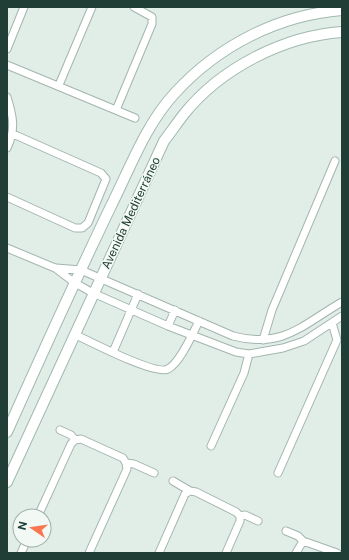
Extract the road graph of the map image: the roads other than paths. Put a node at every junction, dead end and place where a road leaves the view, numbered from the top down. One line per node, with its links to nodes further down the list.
1 (24, 7): 6 (street)
2 (92, 7): 8 (street)
3 (134, 7): 10 (street)
4 (342, 10): 18 (street, Avenida Mediterráneo)
5 (342, 32): 19 (street, Avenida Mediterráneo)
6 (7, 49)
7 (7, 65): 8 (street)
8 (59, 85): 10 (street)
9 (7, 97): 12 (street)
10 (116, 110): 11 (street)
11 (135, 118)
12 (14, 134): 13 (street); 15 (street)
13 (7, 148)
14 (335, 161): 32 (street)
15 (7, 197)
16 (7, 248): 17 (street)
17 (55, 268): 18 (street); 20 (street)
18 (80, 270): 19 (street); 20 (street, Avenida Mediterráneo)
19 (100, 278): 21 (street, Avenida Mediterráneo); 22 (street)
20 (75, 283): 21 (street); 36 (street, Avenida Mediterráneo)
21 (93, 293): 24 (street); 30 (street, Avenida Mediterráneo)
22 (138, 294): 24 (street); 25 (street)
23 (342, 302): 32 (street)
24 (131, 310): 29 (street); 33 (street)
25 (175, 310): 27 (street); 29 (street)
26 (342, 316): 28 (street)
27 (199, 321): 31 (street); 32 (street)
28 (332, 323): 34 (street); 41 (street)
29 (168, 326): 31 (street)
30 (74, 334): 33 (street); 43 (street, Avenida Mediterráneo)
31 (192, 335): 33 (street); 34 (street)
32 (263, 340)
33 (113, 352)
34 (249, 354): 38 (street)
35 (60, 430): 37 (street)
36 (7, 432)
37 (75, 440): 39 (street); 45 (street)
38 (211, 446)
39 (126, 463): 40 (street); 50 (street)
40 (154, 473)
41 (278, 473)
42 (173, 481): 44 (street)
43 (7, 482)
44 (190, 491): 46 (street); 51 (street)
45 (42, 508)
46 (240, 516): 47 (street); 52 (street)
47 (258, 521)
48 (286, 531): 49 (street)
49 (303, 541): 53 (street); 54 (street)
50 (89, 553)
51 (159, 553)
52 (226, 553)
53 (296, 553)
54 (337, 553)

